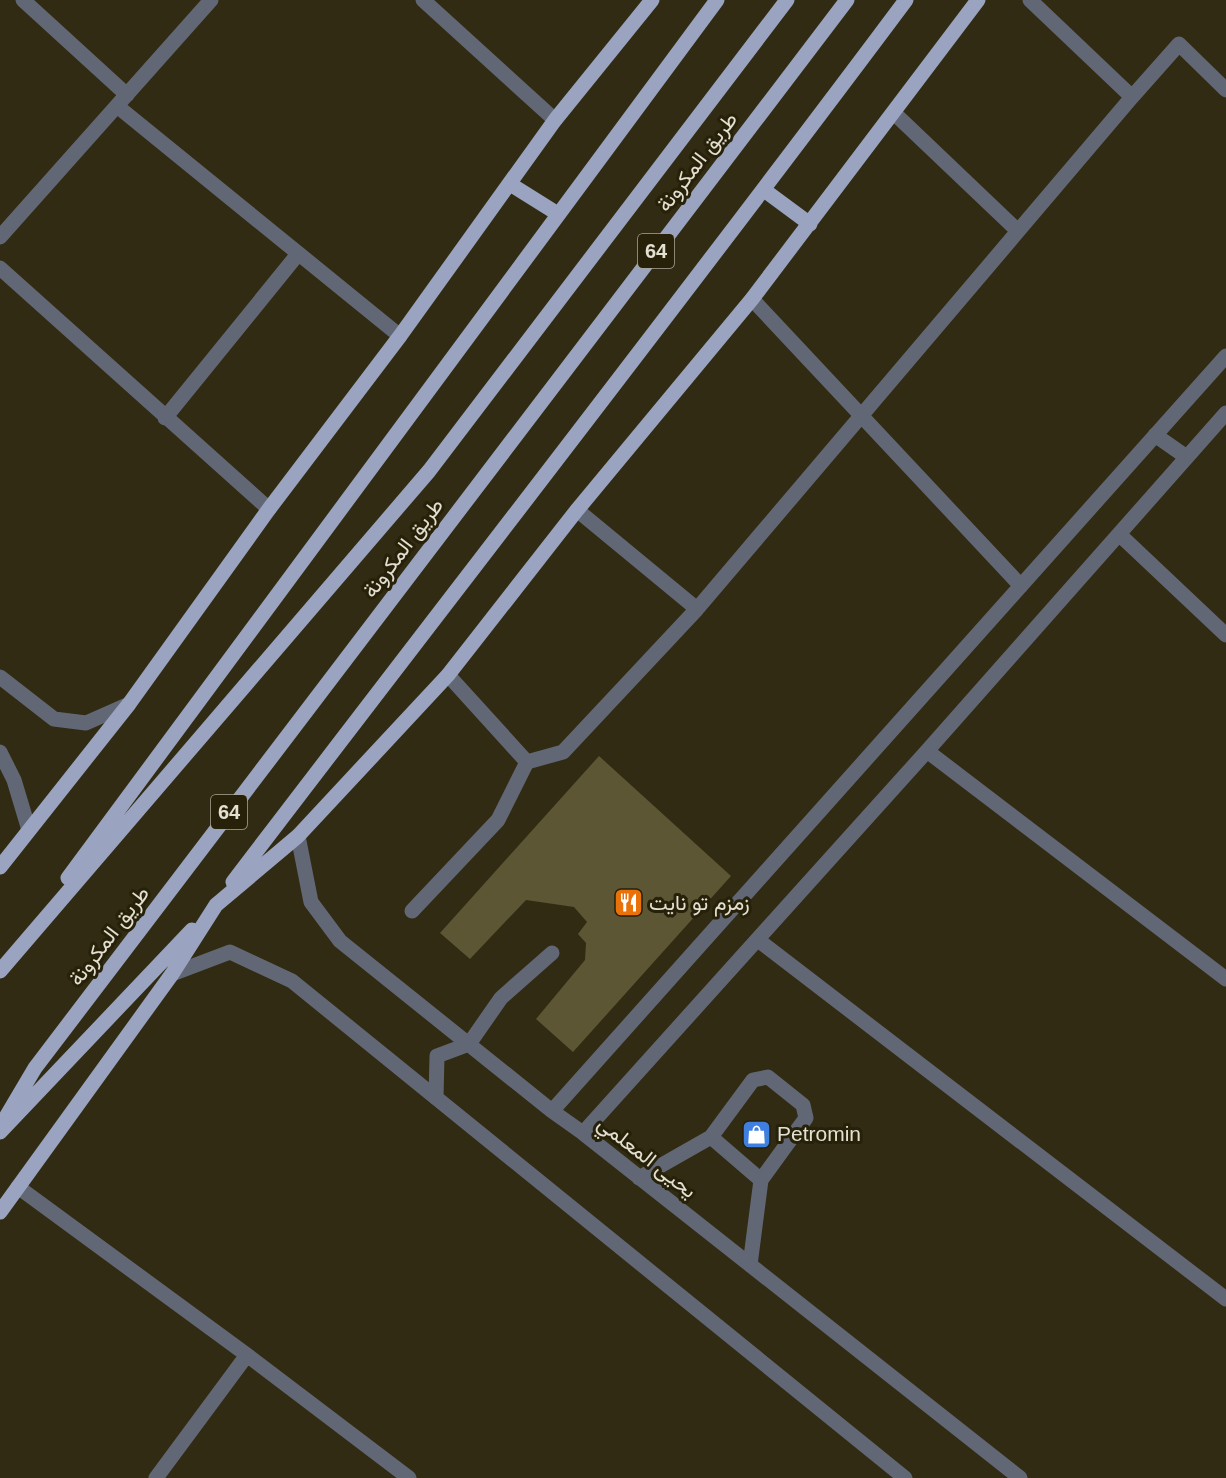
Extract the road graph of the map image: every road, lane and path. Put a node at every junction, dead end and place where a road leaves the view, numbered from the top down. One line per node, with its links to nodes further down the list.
1 (23, 0): 13 (street)
2 (211, 0): 13 (street)
3 (652, 0): 15 (main road)
4 (717, 0): 18 (main road)
5 (787, 0): 51 (main road, طريق المكرونة / 64)
6 (847, 0): 57 (main road, طريق المكرونة / 64)
7 (906, 0): 17 (main road)
8 (978, 0): 14 (main road)
9 (1030, 0): 12 (street)
10 (431, 3): 15 (street)
11 (1226, 90): 12 (street)
12 (1132, 97): 20 (street)
13 (122, 100): 21 (street); 22 (street)
14 (894, 112): 19 (main road); 20 (street)
15 (555, 120): 16 (main road)
16 (510, 184): 18 (main road); 25 (main road)
17 (764, 190): 19 (main road); 47 (main road)
18 (558, 214): 51 (main road)
19 (810, 224): 24 (main road)
20 (1018, 231): 28 (street)
21 (0, 237)
22 (298, 254): 25 (street); 29 (street)
23 (0, 268): 29 (street)
24 (752, 298): 28 (street); 33 (main road)
25 (400, 336): 32 (main road)
26 (1226, 356): 30 (street)
27 (1226, 413): 31 (street)
28 (862, 414): 35 (street); 36 (street)
29 (165, 418): 32 (street)
30 (1155, 435): 31 (street); 35 (street)
31 (1185, 456): 34 (street)
32 (269, 509): 40 (main road)
33 (578, 510): 36 (street); 38 (main road)
34 (1119, 535): 37 (street); 42 (street)
35 (1021, 586): 56 (street)
36 (697, 609): 43 (street)
37 (1226, 635)
38 (448, 675): 43 (street); 45 (main road)
39 (0, 677): 40 (street)
40 (129, 704): 44 (main road)
41 (0, 752): 44 (street)
42 (927, 752): 49 (street); 53 (street)
43 (527, 762): 48 (street)
44 (29, 830): 46 (main road)
45 (298, 836): 47 (main road); 54 (street, يحيى المعلمي)
46 (0, 867)
47 (216, 905): 52 (main road); 58 (main road)
48 (412, 911)
49 (758, 940): 59 (street); 66 (street)
50 (552, 953): 54 (street)
51 (0, 971)
52 (172, 974): 55 (street); 63 (main road)
53 (1226, 979)
54 (469, 1044): 55 (street); 56 (street, يحيى المعلمي)
55 (436, 1098): 70 (street)
56 (552, 1111): 59 (street, يحيى المعلمي)
57 (0, 1127)
58 (0, 1132)
59 (583, 1133): 61 (street, يحيى المعلمي)
60 (711, 1137): 61 (street); 62 (street); 62 (street)
61 (639, 1178): 65 (street, يحيى المعلمي)
62 (761, 1180): 65 (street)
63 (18, 1187): 64 (main road); 67 (street)
64 (0, 1212)
65 (750, 1264): 71 (street, يحيى المعلمي)
66 (1226, 1299)
67 (247, 1354): 68 (street); 69 (street)
68 (156, 1478)
69 (410, 1478)
70 (905, 1478)
71 (1020, 1478)

